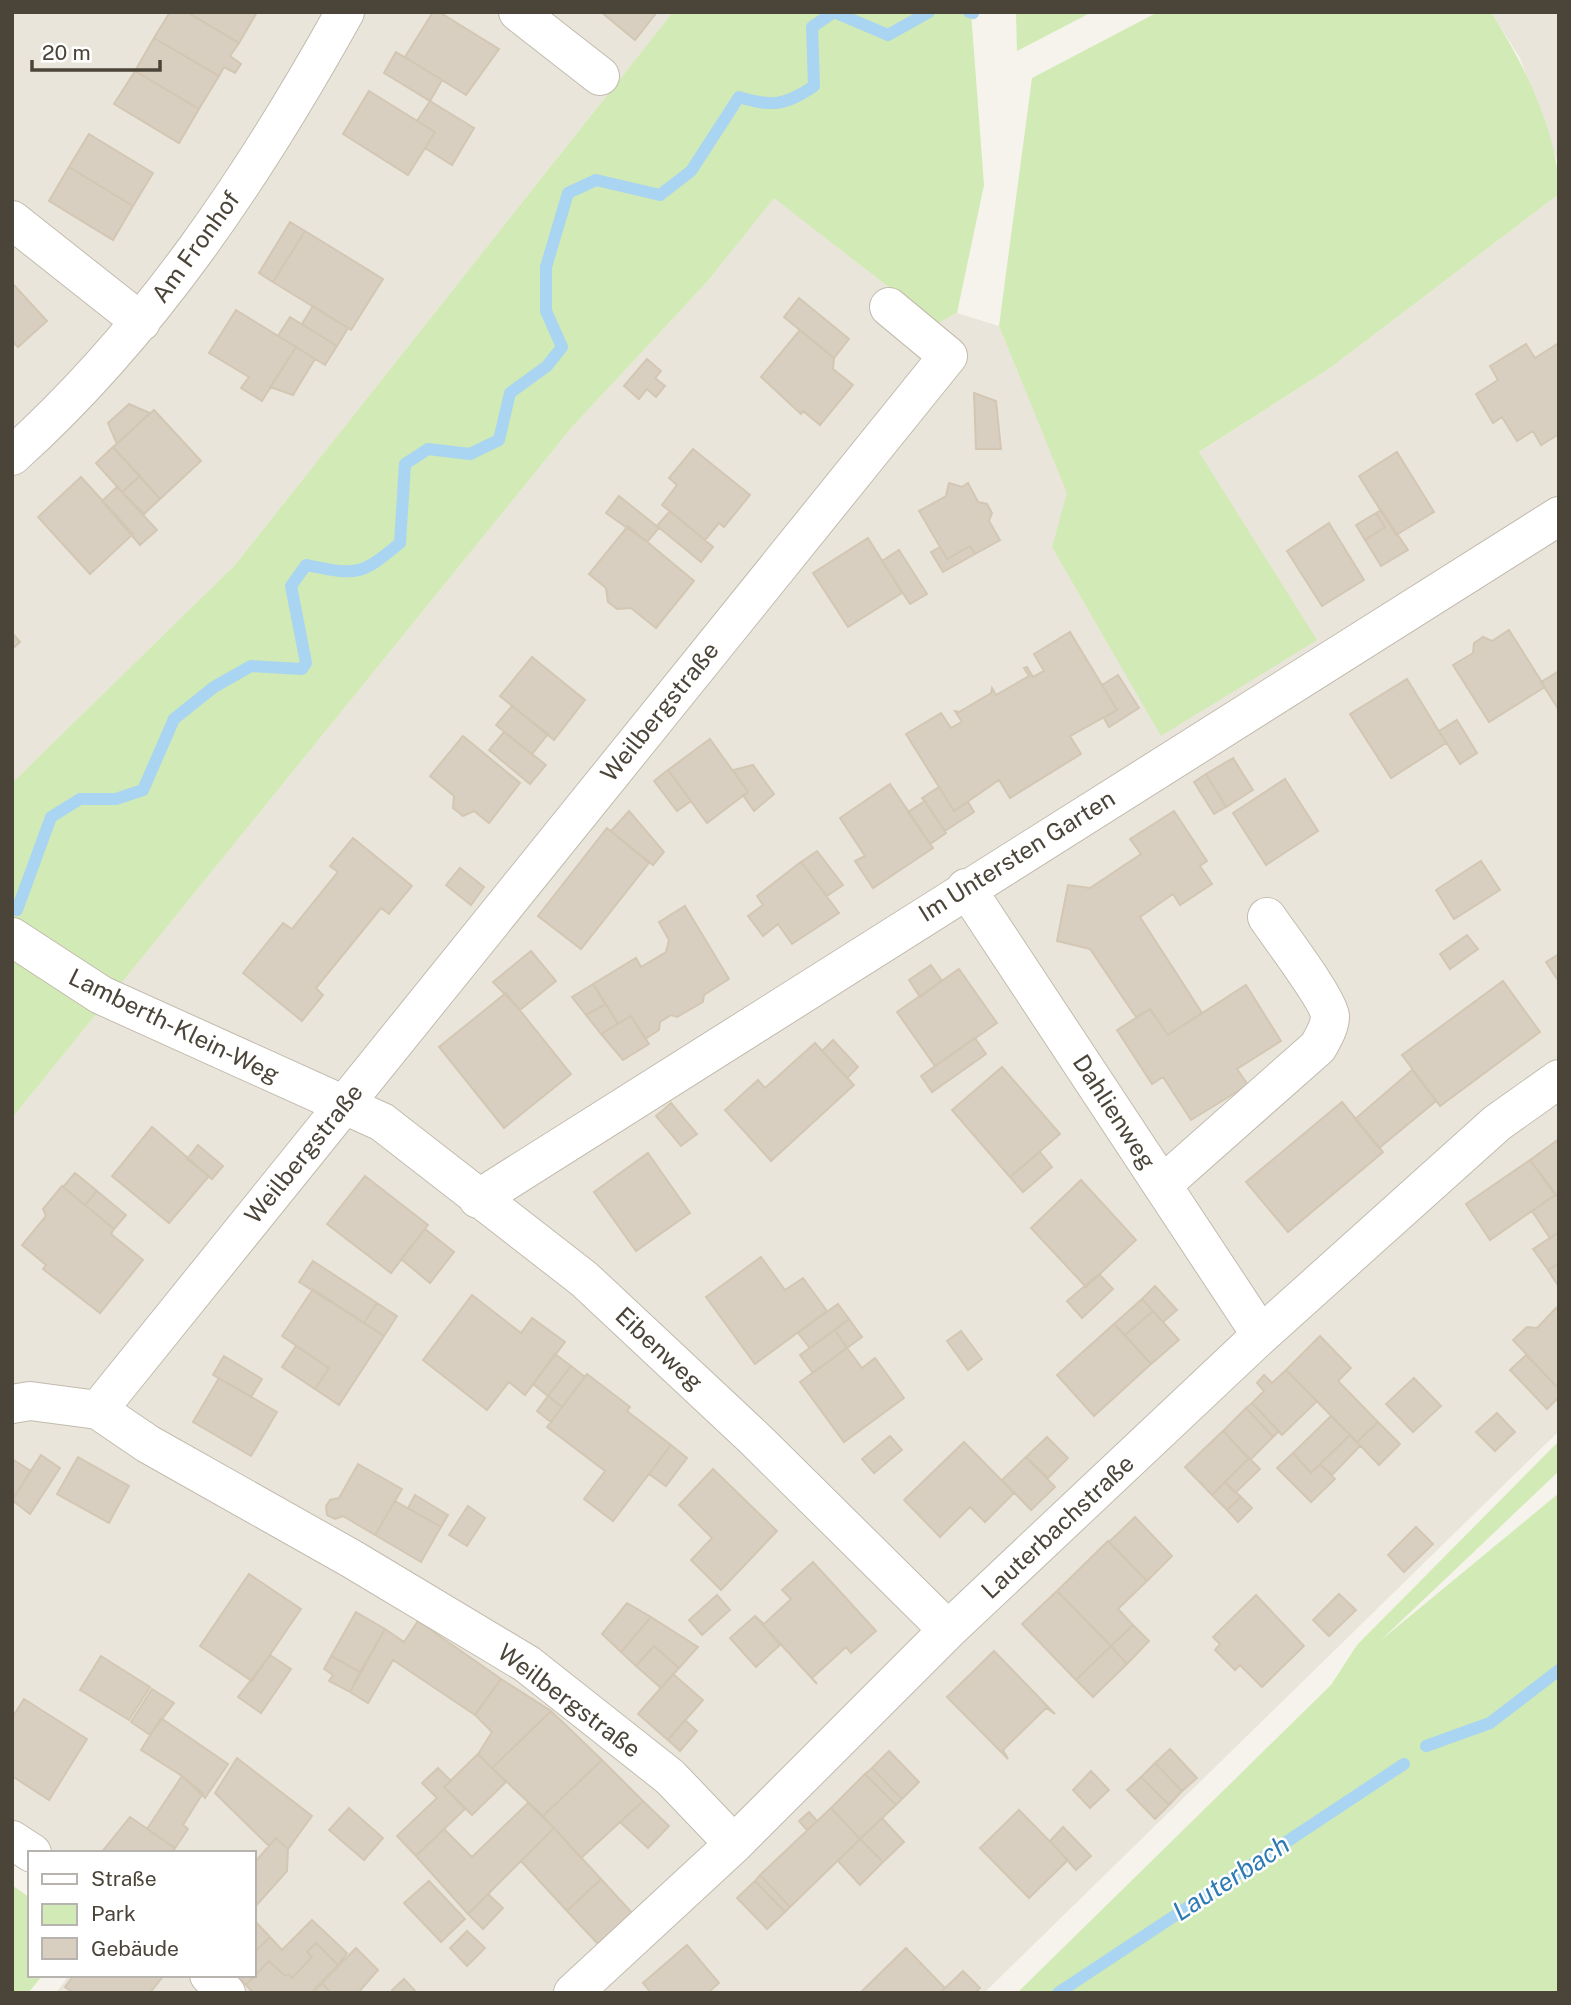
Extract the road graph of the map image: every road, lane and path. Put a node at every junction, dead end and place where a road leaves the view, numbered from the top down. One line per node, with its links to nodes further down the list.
1 (345, 12): 6 (street, Am Fronhof)
2 (518, 12): 3 (street)
3 (600, 76)
4 (12, 220): 6 (street)
5 (889, 307): 13 (street, Weilbergstraße)
6 (141, 323): 7 (street, Am Fronhof)
7 (12, 456)
8 (1559, 516): 9 (street, Im Untersten Garten)
9 (966, 888): 14 (street, Dahlienweg); 15 (street, Im Untersten Garten)
10 (1267, 917): 14 (street)
11 (12, 937): 13 (street, Lamberth-Klein-Weg)
12 (1559, 1079): 16 (street, Lauterbachstraße)
13 (341, 1106): 15 (street, Eibenweg); 18 (street, Weilbergstraße)
14 (1162, 1185): 16 (street, Dahlienweg)
15 (478, 1199): 19 (street, Eibenweg)
16 (1261, 1335): 19 (street, Lauterbachstraße)
17 (12, 1404): 18 (street)
18 (98, 1410): 21 (street, Weilbergstraße)
19 (948, 1630): 21 (street, Lauterbachstraße)
20 (12, 1840): 22 (street)
21 (734, 1844): 25 (street, Lauterbachstraße)
22 (29, 1851)
23 (211, 1977): 24 (street)
24 (226, 1993)
25 (573, 1993)

